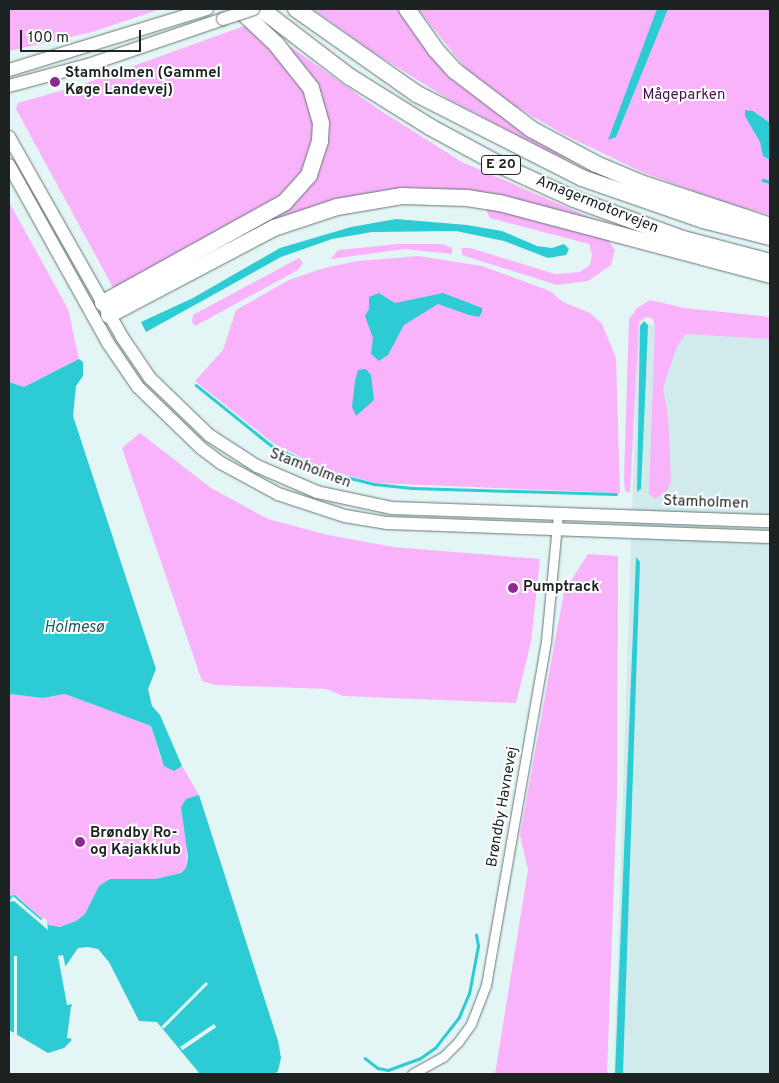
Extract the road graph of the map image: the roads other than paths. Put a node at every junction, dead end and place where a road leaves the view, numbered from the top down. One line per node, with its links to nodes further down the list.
1 (205, 9): 7 (street)
2 (240, 9): 15 (highway)
3 (252, 9): 8 (street, bridge)
4 (261, 9): 13 (highway, Amagermotorvejen / E 20)
5 (296, 9): 12 (highway, Amagermotorvejen / E 20)
6 (407, 9): 11 (highway)
7 (9, 70)
8 (9, 86)
9 (9, 137): 15 (street, Stamholmen)
10 (9, 165): 16 (street)
11 (770, 226)
12 (770, 237)
13 (770, 262)
14 (770, 274): 15 (highway)
15 (106, 309): 16 (street); 17 (street, Stamholmen)
16 (93, 316): 19 (street)
17 (558, 514): 18 (street, Stamholmen); 19 (street, Brøndby Havnevej)
18 (770, 521)
19 (557, 530): 20 (street); 21 (street, Brøndby Havnevej)
20 (770, 537)
21 (412, 1074)

